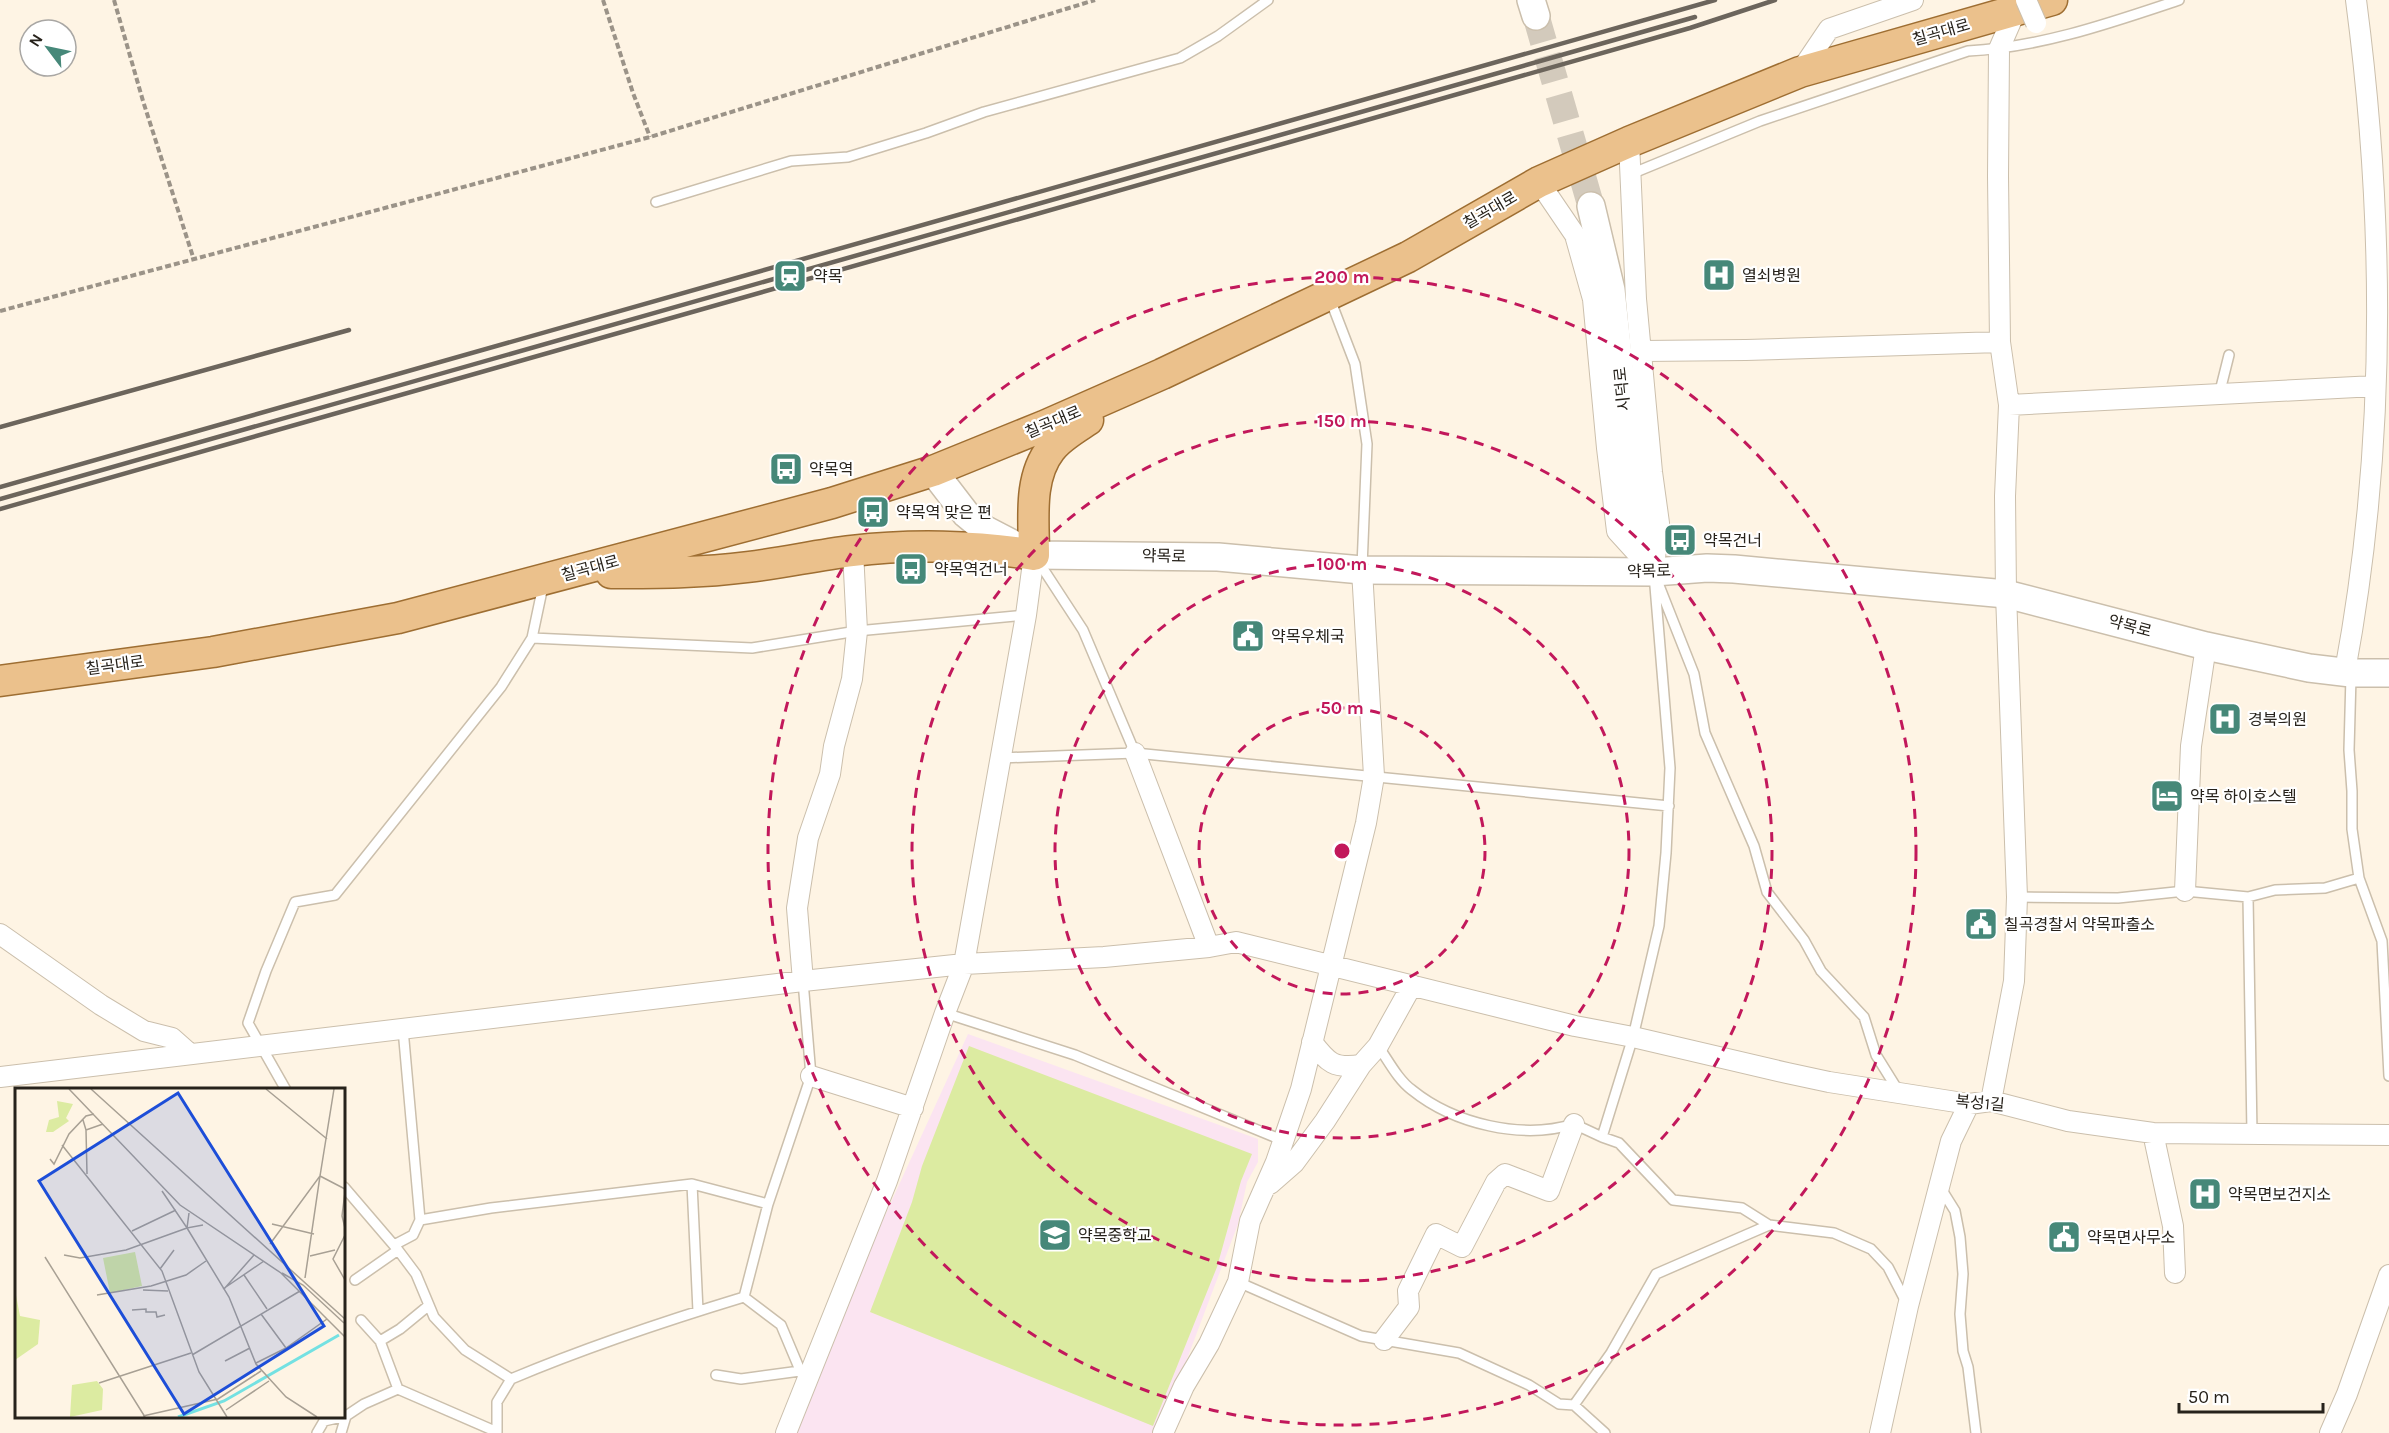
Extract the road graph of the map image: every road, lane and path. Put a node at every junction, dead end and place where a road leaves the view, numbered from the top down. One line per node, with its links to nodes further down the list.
1 (114, 0): 17 (path)
2 (603, 0): 11 (path)
3 (1095, 0): 11 (path)
4 (1269, 0): 15 (lane)
5 (1913, 0): 10 (street)
6 (2179, 0): 9 (lane)
7 (2356, 0): 24 (street)
8 (2032, 8): 9 (street); 10 (main road, 칠곡대로)
9 (2000, 49): 13 (lane); 20 (street)
10 (1800, 72): 12 (main road, 칠곡대로)
11 (651, 137): 17 (path)
12 (1629, 142): 13 (street); 14 (main road, 칠곡대로)
13 (1630, 174): 21 (street)
14 (1539, 182): 18 (main road, 칠곡대로); 31 (street)
15 (656, 202)
16 (1591, 206): 31 (street, 시덕로)
17 (194, 260): 19 (path)
18 (1328, 295): 23 (main road, 칠곡대로); 30 (lane)
19 (0, 311)
20 (2000, 342): 21 (street); 26 (street)
21 (1641, 351): 31 (street)
22 (2229, 355): 25 (lane)
23 (1162, 374): 27 (main road, 칠곡대로); 29 (main road)
24 (2375, 386): 25 (street); 39 (street)
25 (2219, 394): 26 (street)
26 (2009, 405): 34 (street)
27 (933, 471): 29 (street, 약목로); 32 (main road, 칠곡대로)
28 (853, 551): 29 (main road); 32 (main road); 36 (street)
29 (1034, 555): 30 (street, 약목로); 35 (street); 42 (lane)
30 (1362, 570): 31 (street, 약목로); 44 (street)
31 (1654, 572): 34 (street, 약목로); 45 (lane); 68 (lane)
32 (575, 573): 33 (main road, 칠곡대로)
33 (544, 581): 37 (lane); 41 (main road, 칠곡대로)
34 (2006, 594): 38 (street, 약목로); 48 (street)
35 (1026, 615): 36 (lane); 43 (street)
36 (857, 631): 37 (lane); 54 (street)
37 (532, 638): 60 (lane)
38 (2206, 646): 39 (street, 약목로); 47 (street)
39 (2348, 672): 40 (street, 약목로); 46 (lane)
40 (2389, 673)
41 (0, 681)
42 (1135, 753): 43 (lane); 44 (lane); 51 (street)
43 (1001, 758): 52 (street)
44 (1374, 776): 45 (lane); 53 (street)
45 (1669, 806): 58 (lane)
46 (2359, 878): 49 (lane); 65 (lane)
47 (2185, 891): 48 (lane); 49 (lane)
48 (2017, 897): 69 (street)
49 (2248, 897): 73 (lane)
50 (0, 934): 62 (street)
51 (1209, 947): 52 (street, 복성1길); 53 (street, 복성1길)
52 (964, 964): 54 (street, 복성1길); 56 (street)
53 (1331, 966): 55 (street, 복성1길); 59 (street)
54 (803, 981): 57 (street, 복성1길); 64 (lane)
55 (1412, 986): 58 (street, 복성1길); 61 (street)
56 (945, 1013): 71 (street); 77 (lane)
57 (403, 1029): 60 (street, 복성1길); 83 (lane)
58 (1633, 1037): 68 (street, 복성1길); 76 (lane)
59 (1312, 1042): 63 (street); 77 (street)
60 (259, 1046): 62 (street, 복성1길); 67 (lane)
61 (1378, 1046): 63 (street); 72 (lane)
62 (190, 1054): 66 (street, 복성1길)
63 (1361, 1065): 81 (street)
64 (811, 1076): 71 (street); 82 (lane)
65 (2389, 1076)
66 (0, 1077)
67 (284, 1088)
68 (1900, 1093): 70 (street, 복성1길)
69 (1991, 1101): 70 (street, 복성1길); 74 (street, 복성1길)
70 (1969, 1104): 79 (street)
71 (914, 1108): 99 (street)
72 (1574, 1124): 76 (lane); 95 (street)
73 (2252, 1132): 74 (street, 복성1길); 75 (street, 복성1길)
74 (2153, 1133): 86 (street)
75 (2389, 1135)
76 (1602, 1137): 84 (lane)
77 (1282, 1140): 81 (street)
78 (692, 1185): 82 (lane); 83 (lane); 93 (lane)
79 (1940, 1186): 92 (street); 111 (lane)
80 (345, 1188): 85 (lane)
81 (1263, 1189): 89 (street)
82 (768, 1204): 90 (lane)
83 (420, 1220): 85 (lane)
84 (1768, 1224): 92 (lane); 101 (lane)
85 (396, 1247): 88 (lane); 91 (lane)
86 (2175, 1273)
87 (2389, 1275): 112 (street)
88 (355, 1280)
89 (1238, 1282): 95 (lane); 108 (street)
90 (744, 1297): 93 (lane); 99 (lane)
91 (428, 1306): 96 (lane); 98 (lane)
92 (1908, 1306): 110 (street)
93 (698, 1311): 98 (lane)
94 (361, 1320): 96 (lane)
95 (1384, 1340): 101 (lane)
96 (380, 1341): 100 (lane)
97 (716, 1375): 99 (lane)
98 (511, 1378): 106 (lane)
99 (802, 1378): 107 (street)
100 (398, 1389): 102 (lane); 106 (lane)
101 (1574, 1405): 109 (lane)
102 (346, 1416): 105 (lane)
103 (337, 1418): 104 (lane)
104 (317, 1433)
105 (341, 1433)
106 (497, 1433)
107 (786, 1433)
108 (1163, 1433)
109 (1605, 1433)
110 (1880, 1433)
111 (1976, 1433)
112 (2330, 1433)

